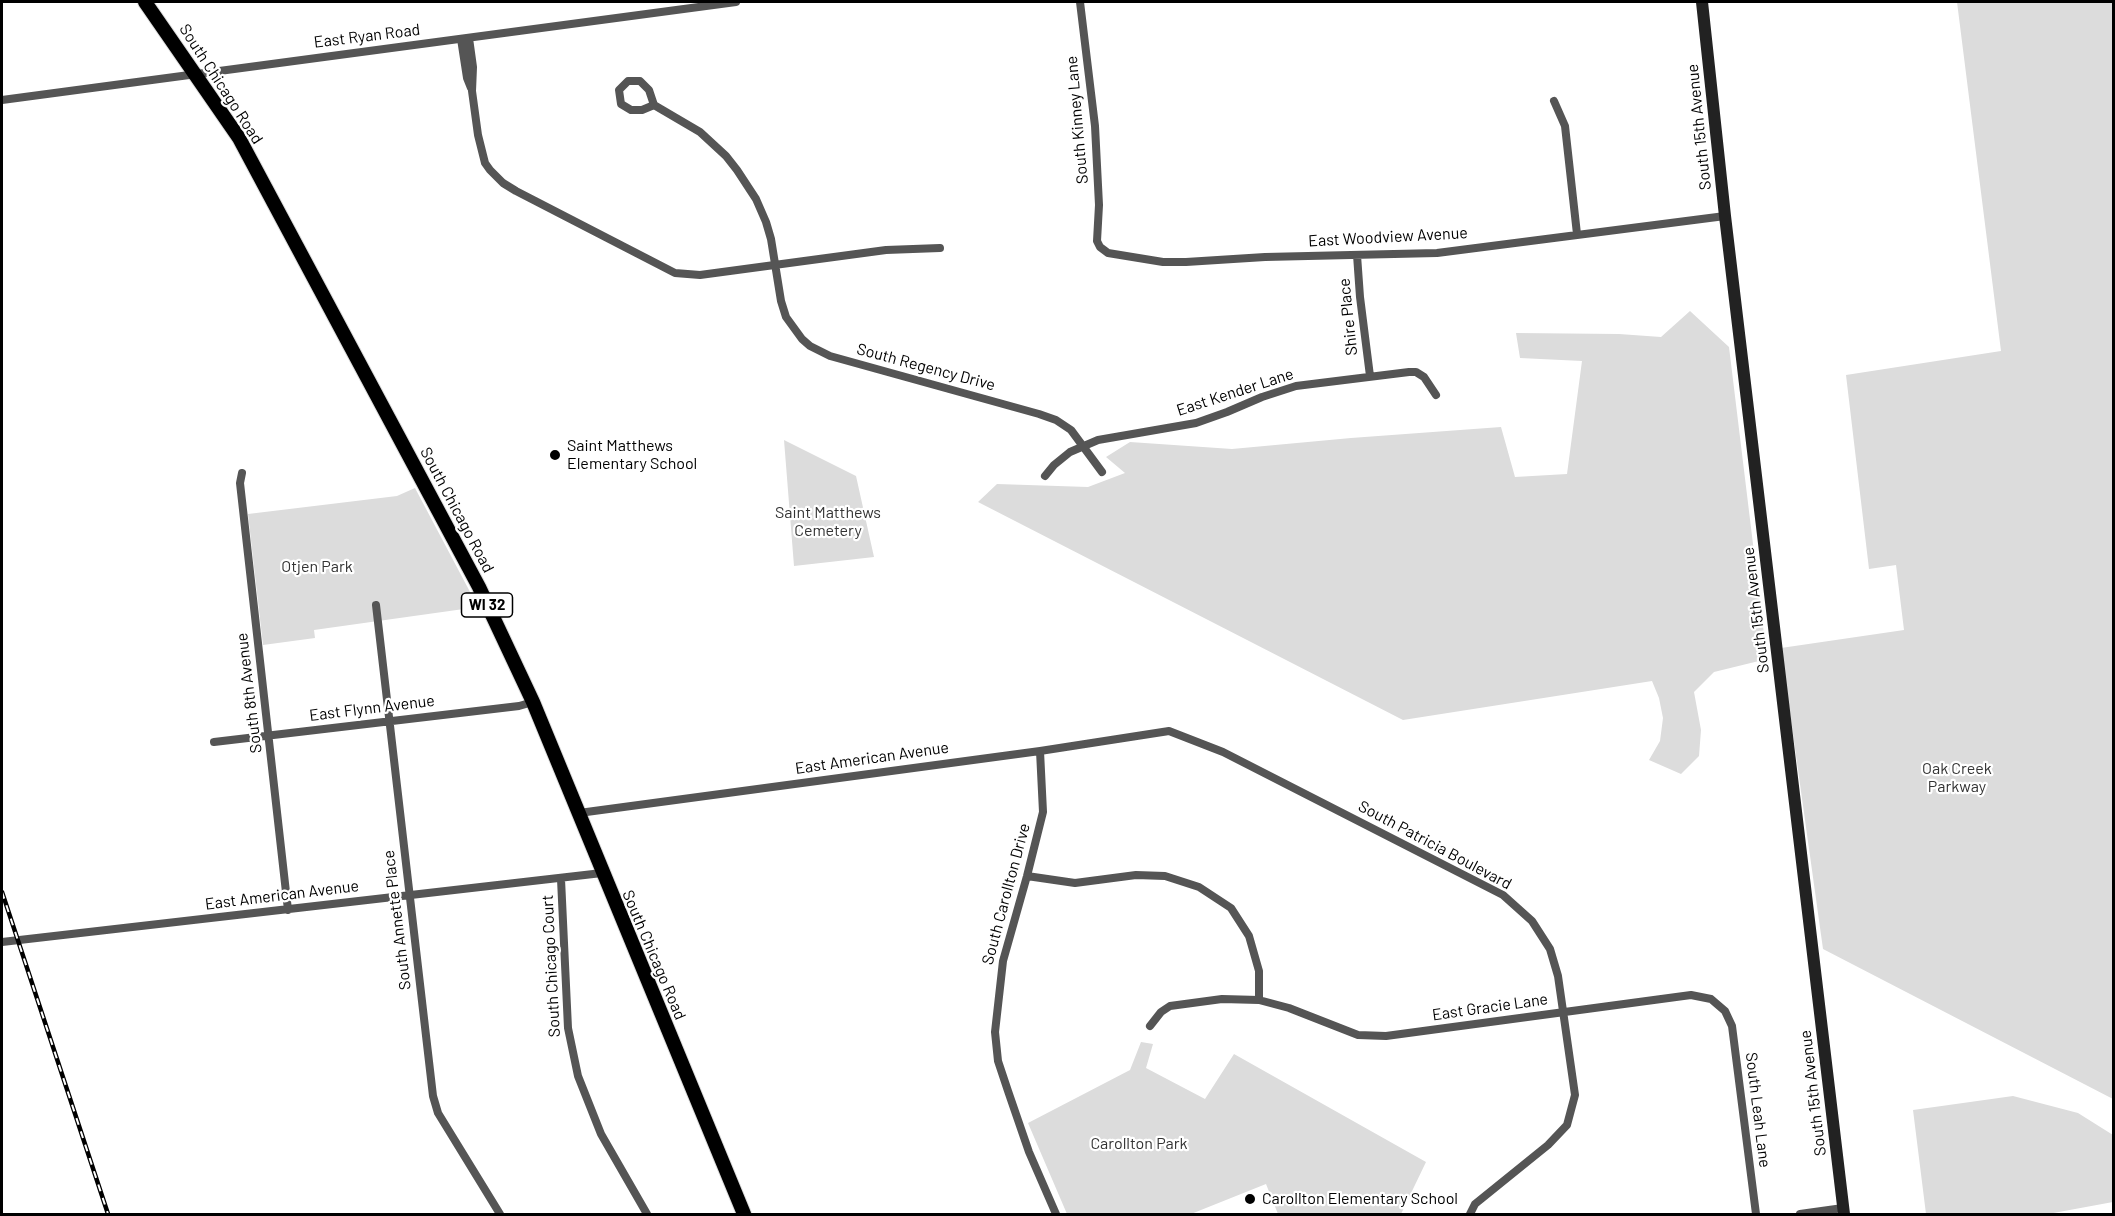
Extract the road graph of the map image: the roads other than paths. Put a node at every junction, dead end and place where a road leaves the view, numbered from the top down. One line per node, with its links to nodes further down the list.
1 (147, 2): 6 (main road, South Chicago Road / WI 32)
2 (736, 2): 5 (street, East Ryan Road)
3 (1080, 2): 12 (street, South Kinney Lane)
4 (1702, 2): 10 (street, South 15th Avenue)
5 (465, 39): 6 (street, East Ryan Road); 15 (street)
6 (196, 73): 7 (street, East Ryan Road); 23 (main road, South Chicago Road / WI 32)
7 (2, 100)
8 (1554, 101): 11 (street)
9 (654, 105): 15 (street, South Regency Drive)
10 (1725, 216): 11 (street, East Woodview Avenue); 40 (street, South 15th Avenue)
11 (1577, 234): 14 (street, East Woodview Avenue)
12 (1097, 237): 14 (street, East Woodview Avenue)
13 (940, 248): 15 (street)
14 (1357, 255): 16 (street, Shire Place)
15 (775, 265): 18 (street, South Regency Drive)
16 (1370, 376): 17 (street, East Kender Lane); 18 (street, East Kender Lane)
17 (1436, 395)
18 (1084, 446): 19 (street, South Regency Drive); 21 (street, East Kender Lane)
19 (1102, 472)
20 (242, 473): 26 (street, South 8th Avenue)
21 (1045, 476)
22 (376, 605): 24 (street, South Annette Place)
23 (533, 702): 24 (street, East Flynn Avenue); 29 (main road, South Chicago Road / WI 32)
24 (388, 720): 26 (street, East Flynn Avenue); 33 (street, South Annette Place)
25 (1169, 731): 28 (street, East American Avenue); 38 (street, South Patricia Boulevard)
26 (269, 736): 27 (street, East Flynn Avenue); 34 (street, South 8th Avenue)
27 (214, 742)
28 (1040, 751): 29 (street, East American Avenue); 31 (street, South Carollton Drive)
29 (579, 813): 30 (main road, South Chicago Road / WI 32)
30 (602, 873): 32 (street, East American Avenue); 43 (main road, South Chicago Road / WI 32)
31 (1027, 876): 36 (street); 44 (street, South Carollton Drive)
32 (561, 879): 33 (street, East American Avenue); 42 (street, South Chicago Court)
33 (409, 896): 34 (street, East American Avenue); 41 (street, South Annette Place)
34 (288, 910): 35 (street, East American Avenue)
35 (2, 942)
36 (1259, 1000): 38 (street, East Gracie Lane); 39 (street, East Gracie Lane)
37 (1725, 1011): 38 (street, East Gracie Lane); 46 (street, South Leah Lane)
38 (1564, 1012): 45 (street, South Patricia Boulevard)
39 (1150, 1026)
40 (1844, 1211): 47 (street)
41 (500, 1215)
42 (647, 1215)
43 (744, 1215)
44 (1056, 1215)
45 (1470, 1215)
46 (1756, 1215)
47 (1800, 1215)

